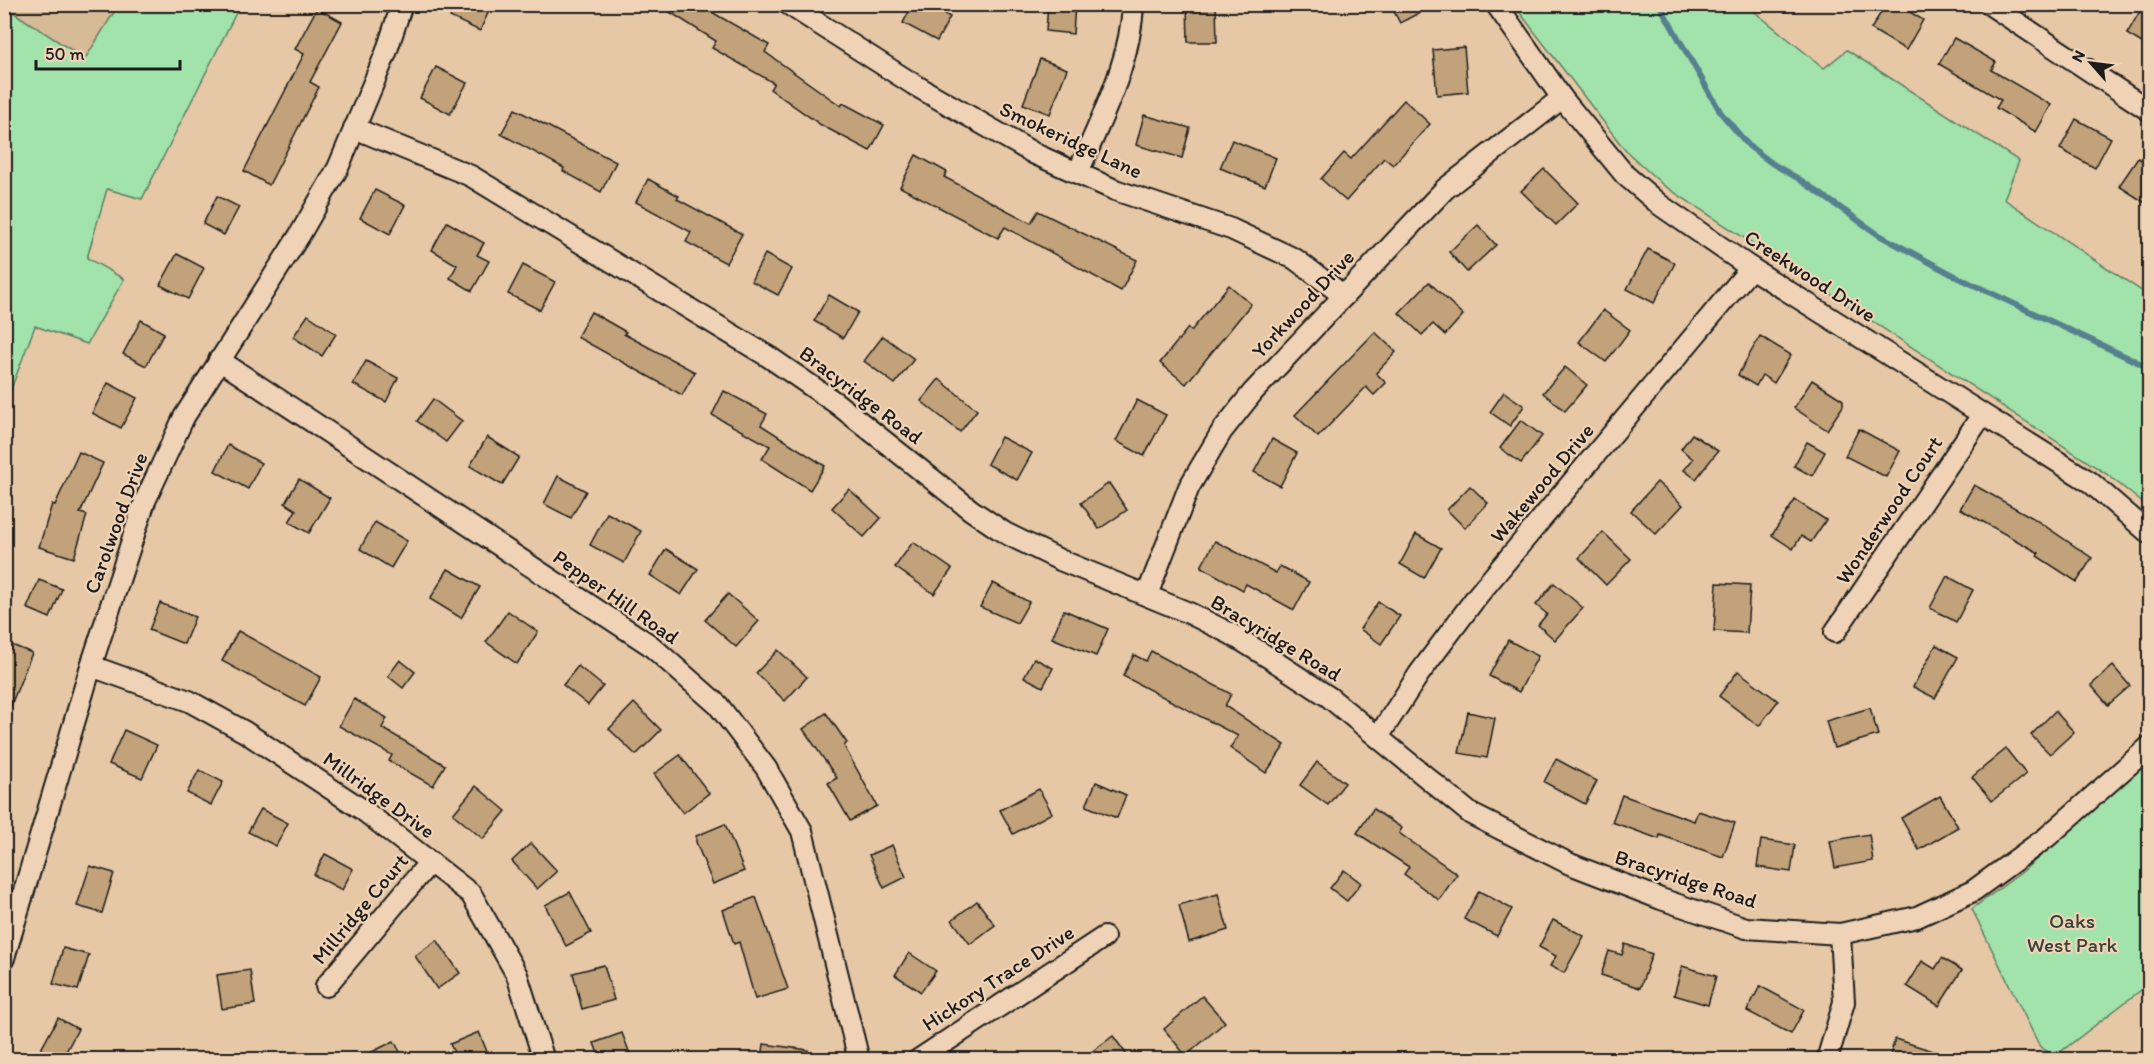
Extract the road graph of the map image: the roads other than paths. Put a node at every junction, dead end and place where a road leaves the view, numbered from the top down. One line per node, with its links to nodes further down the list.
1 (402, 4): 8 (street, Carolwood Drive)
2 (788, 4): 9 (street, Smokeridge Lane)
3 (1133, 4): 9 (street)
4 (1496, 4): 6 (street, Creekwood Drive)
5 (1989, 4): 7 (street)
6 (1562, 98): 10 (street, Creekwood Drive); 11 (street, Yorkwood Drive)
7 (2150, 111)
8 (354, 128): 12 (street, Carolwood Drive); 15 (street, Bracyridge Road)
9 (1078, 173): 11 (street, Smokeridge Lane)
10 (1751, 268): 13 (street, Creekwood Drive); 18 (street, Wakewood Drive)
11 (1344, 296): 15 (street, Yorkwood Drive)
12 (219, 360): 17 (street, Carolwood Drive); 26 (street, Pepper Hill Road)
13 (1982, 415): 14 (street, Creekwood Drive); 16 (street, Wonderwood Court)
14 (2150, 534)
15 (1147, 595): 18 (street, Bracyridge Road)
16 (1834, 632)
17 (91, 666): 20 (street, Millridge Drive); 23 (street, Carolwood Drive)
18 (1378, 737): 21 (street, Bracyridge Road)
19 (2150, 746): 21 (street, Bracyridge Road)
20 (430, 862): 24 (street, Millridge Court); 25 (street, Millridge Drive)
21 (1840, 934): 28 (street)
22 (1104, 937): 27 (street, Hickory Trace Drive)
23 (4, 958)
24 (326, 986)
25 (544, 1059)
26 (859, 1059)
27 (918, 1059)
28 (1827, 1059)

